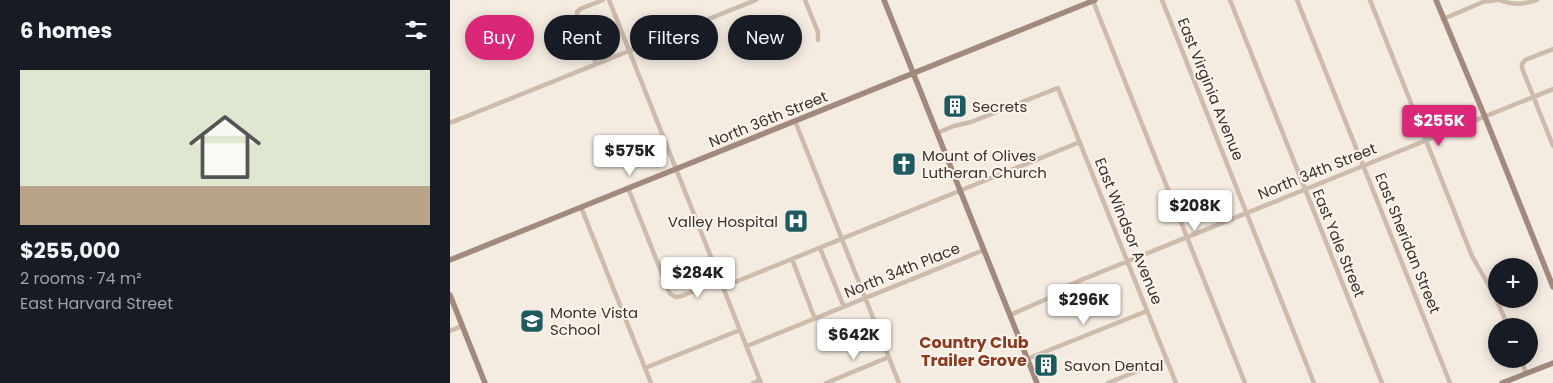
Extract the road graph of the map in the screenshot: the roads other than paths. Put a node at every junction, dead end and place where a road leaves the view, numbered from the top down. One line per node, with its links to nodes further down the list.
1 (603, 0): 21 (street)
2 (610, 0): 19 (street)
3 (756, 0): 15 (street)
4 (805, 0): 17 (street)
5 (884, 0): 22 (main road)
6 (1094, 0): 22 (main road, North 36th Street); 39 (street)
7 (1162, 0): 38 (street, East Virginia Avenue)
8 (1230, 0): 35 (street, East Yale Street)
9 (1297, 0): 32 (street, East Sheridan Street)
10 (1370, 0): 29 (street)
11 (1436, 0): 16 (main road)
12 (1498, 0): 14 (street); 16 (street)
13 (1537, 0): 14 (street)
14 (1508, 2)
15 (718, 15)
16 (1443, 19): 25 (main road)
17 (818, 40)
18 (1553, 49): 24 (street)
19 (630, 50): 21 (street)
20 (634, 60): 33 (street)
21 (596, 64): 27 (street)
22 (913, 73): 26 (main road, North 36th Street); 28 (main road)
23 (1553, 89): 24 (street, North 34th Street)
24 (1533, 97): 25 (street, North 34th Street); 31 (street)
25 (1485, 117): 29 (street, North 34th Street); 49 (main road)
26 (795, 121): 33 (main road, North 36th Street); 40 (street)
27 (450, 123)
28 (937, 133): 30 (street, East Windsor Avenue); 36 (main road)
29 (1426, 140): 32 (street, North 34th Street); 47 (street)
30 (1080, 142): 36 (street); 45 (street, East Windsor Avenue)
31 (1553, 146)
32 (1364, 166): 35 (street, North 34th Street); 79 (street, East Sheridan Street)
33 (676, 169): 34 (main road, North 36th Street); 46 (street)
34 (628, 188): 37 (main road, North 36th Street); 46 (street)
35 (1305, 189): 38 (street, North 34th Street); 78 (street, East Yale Street)
36 (960, 190): 40 (street); 42 (main road)
37 (581, 208): 44 (main road, North 36th Street); 64 (street)
38 (1247, 213): 39 (street, North 34th Street); 77 (street, East Virginia Avenue)
39 (1187, 237): 45 (street, North 34th Street); 76 (street)
40 (842, 239): 41 (street); 51 (street)
41 (820, 248): 43 (street); 52 (street)
42 (984, 250): 51 (street, North 34th Place); 54 (main road)
43 (792, 259): 48 (street); 55 (street)
44 (450, 260)
45 (1128, 261): 53 (street, East Windsor Avenue); 54 (street, North 34th Street)
46 (721, 280): 48 (street)
47 (1488, 285)
48 (723, 287): 57 (street)
49 (1553, 287)
50 (450, 295): 56 (main road)
51 (865, 298): 52 (street, North 34th Place); 60 (street)
52 (844, 307): 55 (street, North 34th Place)
53 (1147, 311): 61 (street); 62 (street, East Windsor Avenue)
54 (1010, 315): 61 (main road)
55 (815, 319): 59 (street, North 34th Place)
56 (462, 326): 58 (street); 68 (main road)
57 (740, 330): 59 (street); 64 (street)
58 (450, 331)
59 (747, 346): 67 (street)
60 (889, 358): 71 (street); 72 (street)
61 (1027, 359): 73 (main road)
62 (1167, 359): 74 (street); 75 (street, East Windsor Avenue)
63 (1553, 363): 66 (main road)
64 (645, 368): 69 (street)
65 (1524, 368): 66 (street)
66 (1526, 374): 80 (main road)
67 (761, 381): 70 (street)
68 (485, 383)
69 (651, 383)
70 (752, 383)
71 (826, 383)
72 (899, 383)
73 (1037, 383)
74 (1108, 383)
75 (1176, 383)
76 (1245, 383)
77 (1314, 383)
78 (1382, 383)
79 (1450, 383)
80 (1502, 383)

